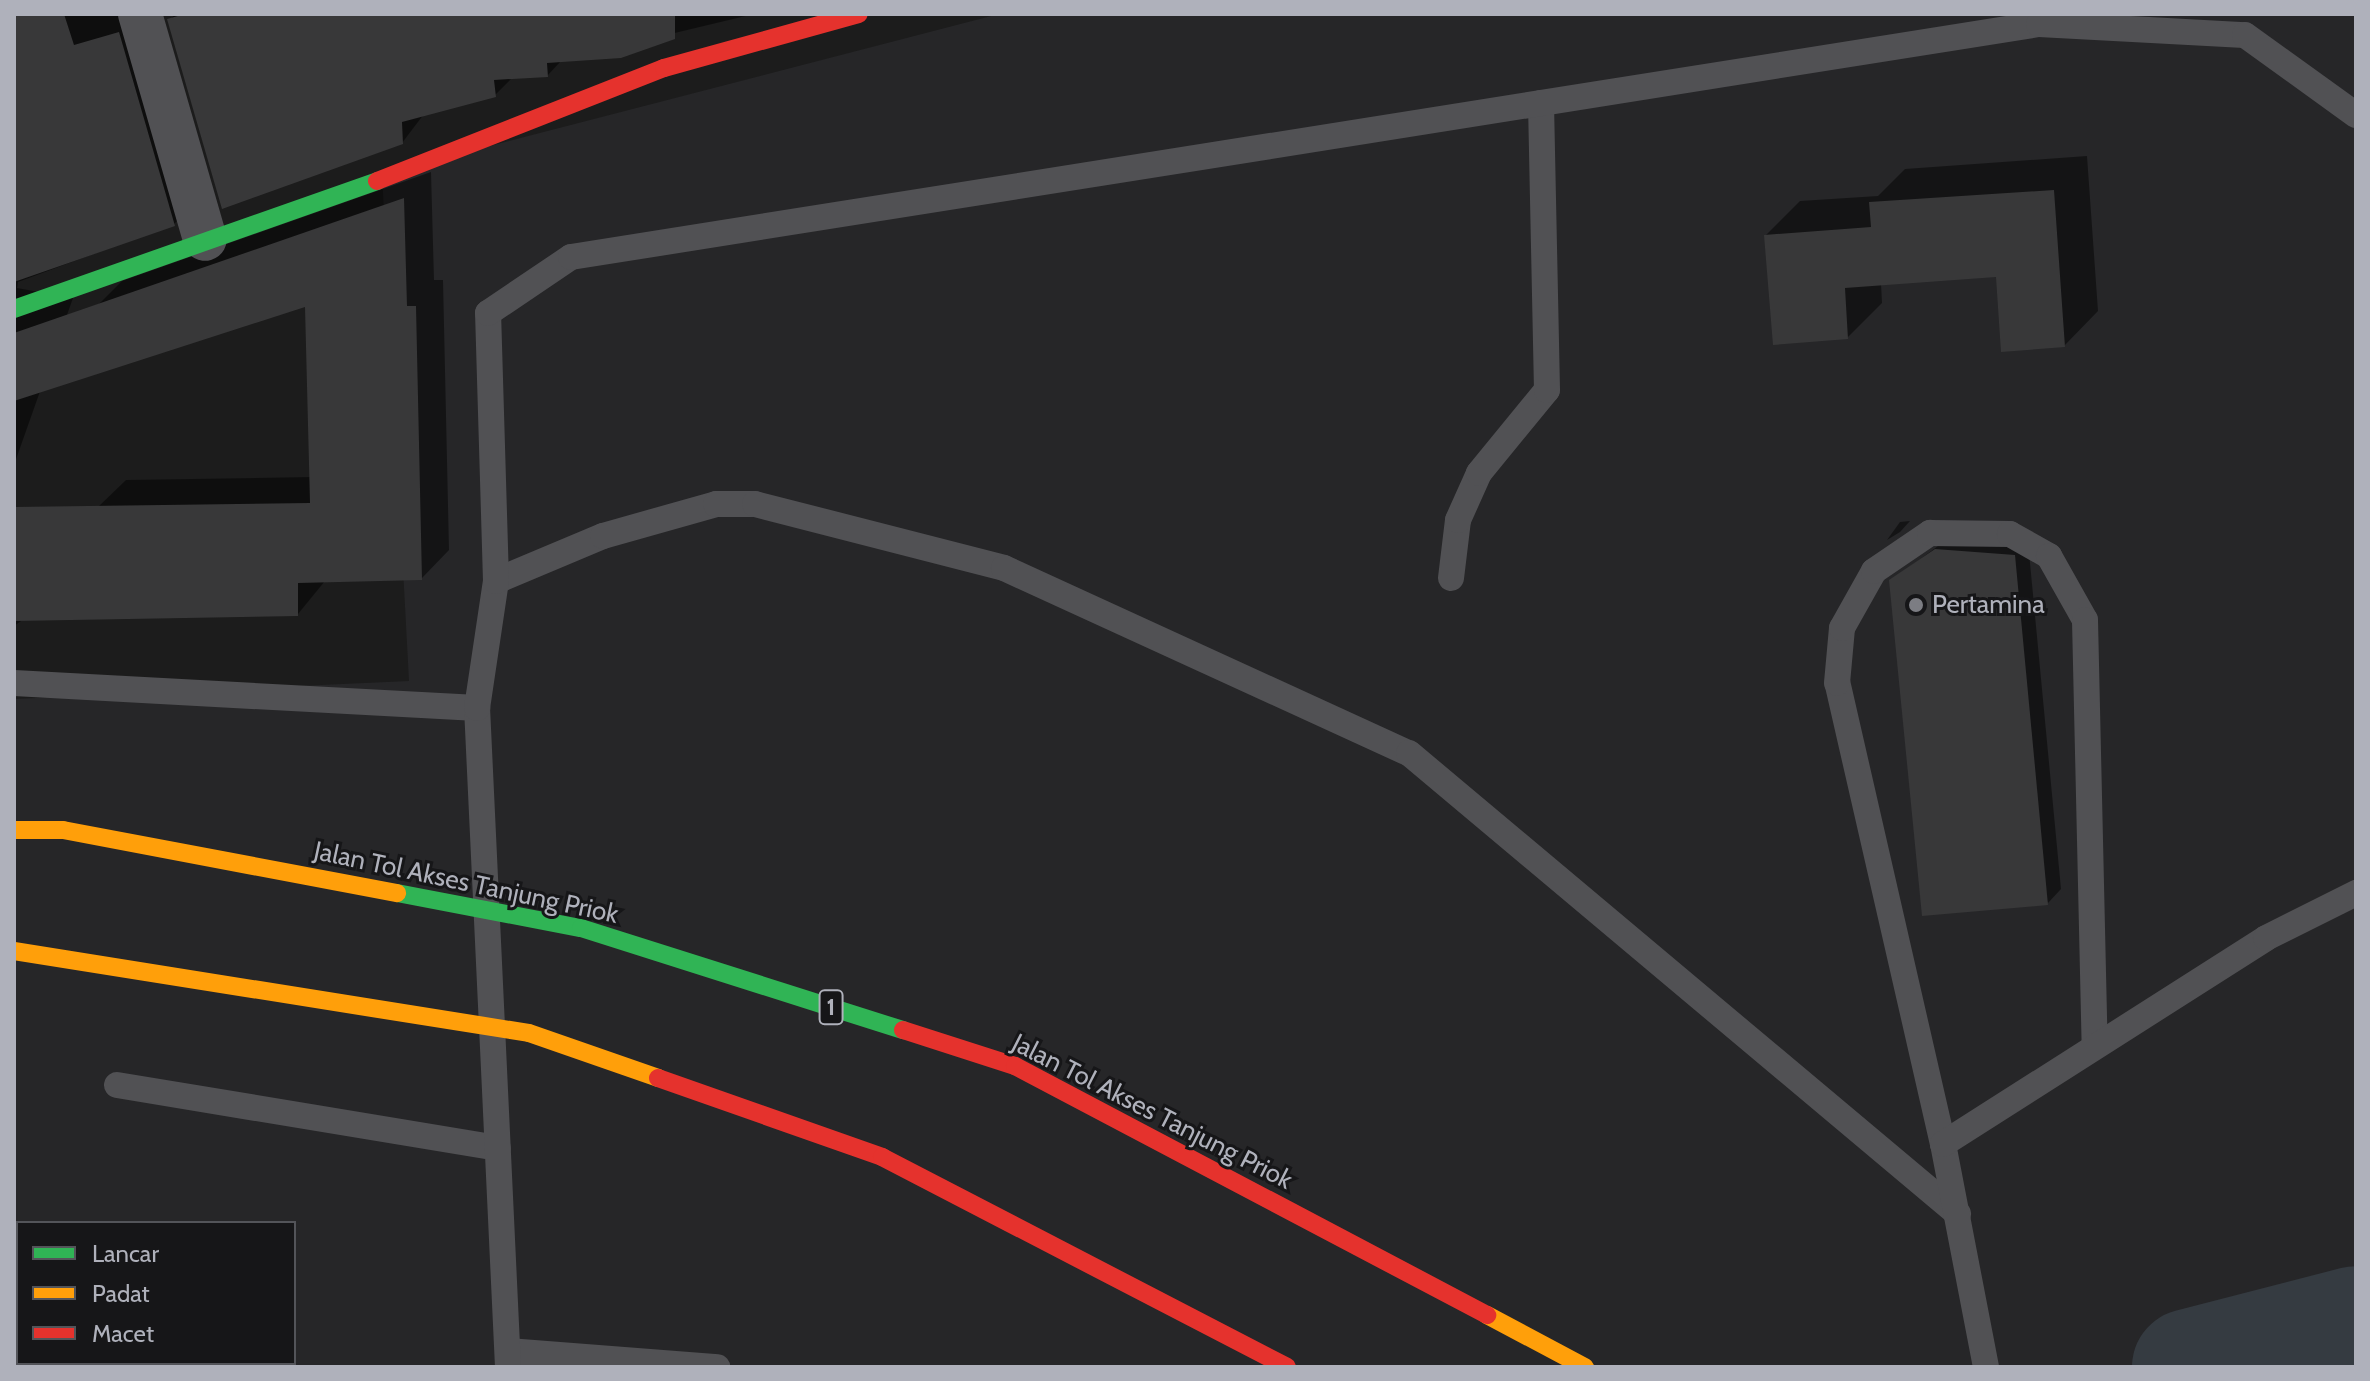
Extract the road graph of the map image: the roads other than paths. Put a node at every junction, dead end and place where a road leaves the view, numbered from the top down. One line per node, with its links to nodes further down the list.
1 (140, 14): 6 (street)
2 (859, 14): 3 (main road)
3 (796, 23): 6 (main road)
4 (1541, 103): 5 (lane); 8 (lane); 9 (lane)
5 (2356, 115)
6 (205, 239): 7 (main road)
7 (14, 309)
8 (1451, 578)
9 (496, 581): 11 (lane); 19 (lane)
10 (14, 683): 11 (lane)
11 (477, 708): 18 (lane)
12 (14, 830): 23 (main road, Jalan Tol Akses Tanjung Priok / 1, bridge)
13 (2356, 893): 15 (lane)
14 (14, 951): 22 (main road, bridge)
15 (2095, 1046): 17 (lane); 17 (lane)
16 (117, 1085): 18 (lane)
17 (1943, 1144): 19 (lane)
18 (498, 1148): 20 (lane)
19 (1958, 1214): 24 (lane)
20 (508, 1359): 21 (lane)
21 (717, 1367)
22 (1287, 1367)
23 (1585, 1367)
24 (1986, 1367)

